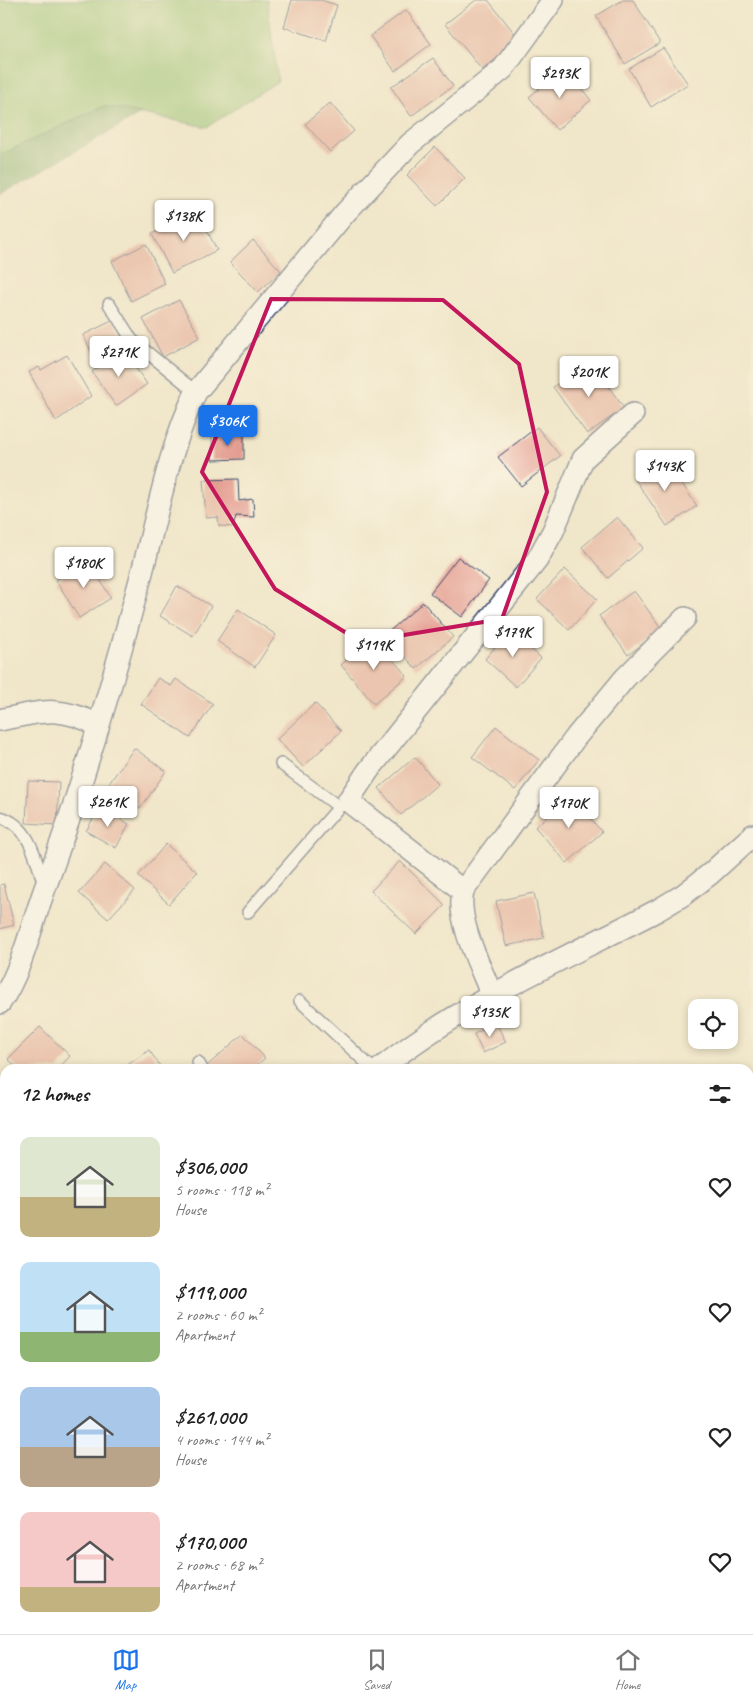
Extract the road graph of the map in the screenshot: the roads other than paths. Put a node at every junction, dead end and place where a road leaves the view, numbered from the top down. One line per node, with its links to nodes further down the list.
1 (553, 0): 3 (street)
2 (109, 304): 3 (lane)
3 (196, 392): 7 (street)
4 (633, 414): 9 (street)
5 (685, 618): 13 (street)
6 (0, 720): 7 (street)
7 (98, 726): 12 (street)
8 (280, 764): 9 (lane)
9 (344, 804): 13 (street); 14 (lane)
10 (0, 817): 12 (lane)
11 (753, 834): 15 (street)
12 (45, 888): 17 (street)
13 (464, 891): 15 (street)
14 (248, 912)
15 (492, 996): 19 (street)
16 (300, 1001): 18 (lane)
17 (0, 1003)
18 (369, 1064)
19 (386, 1064)

